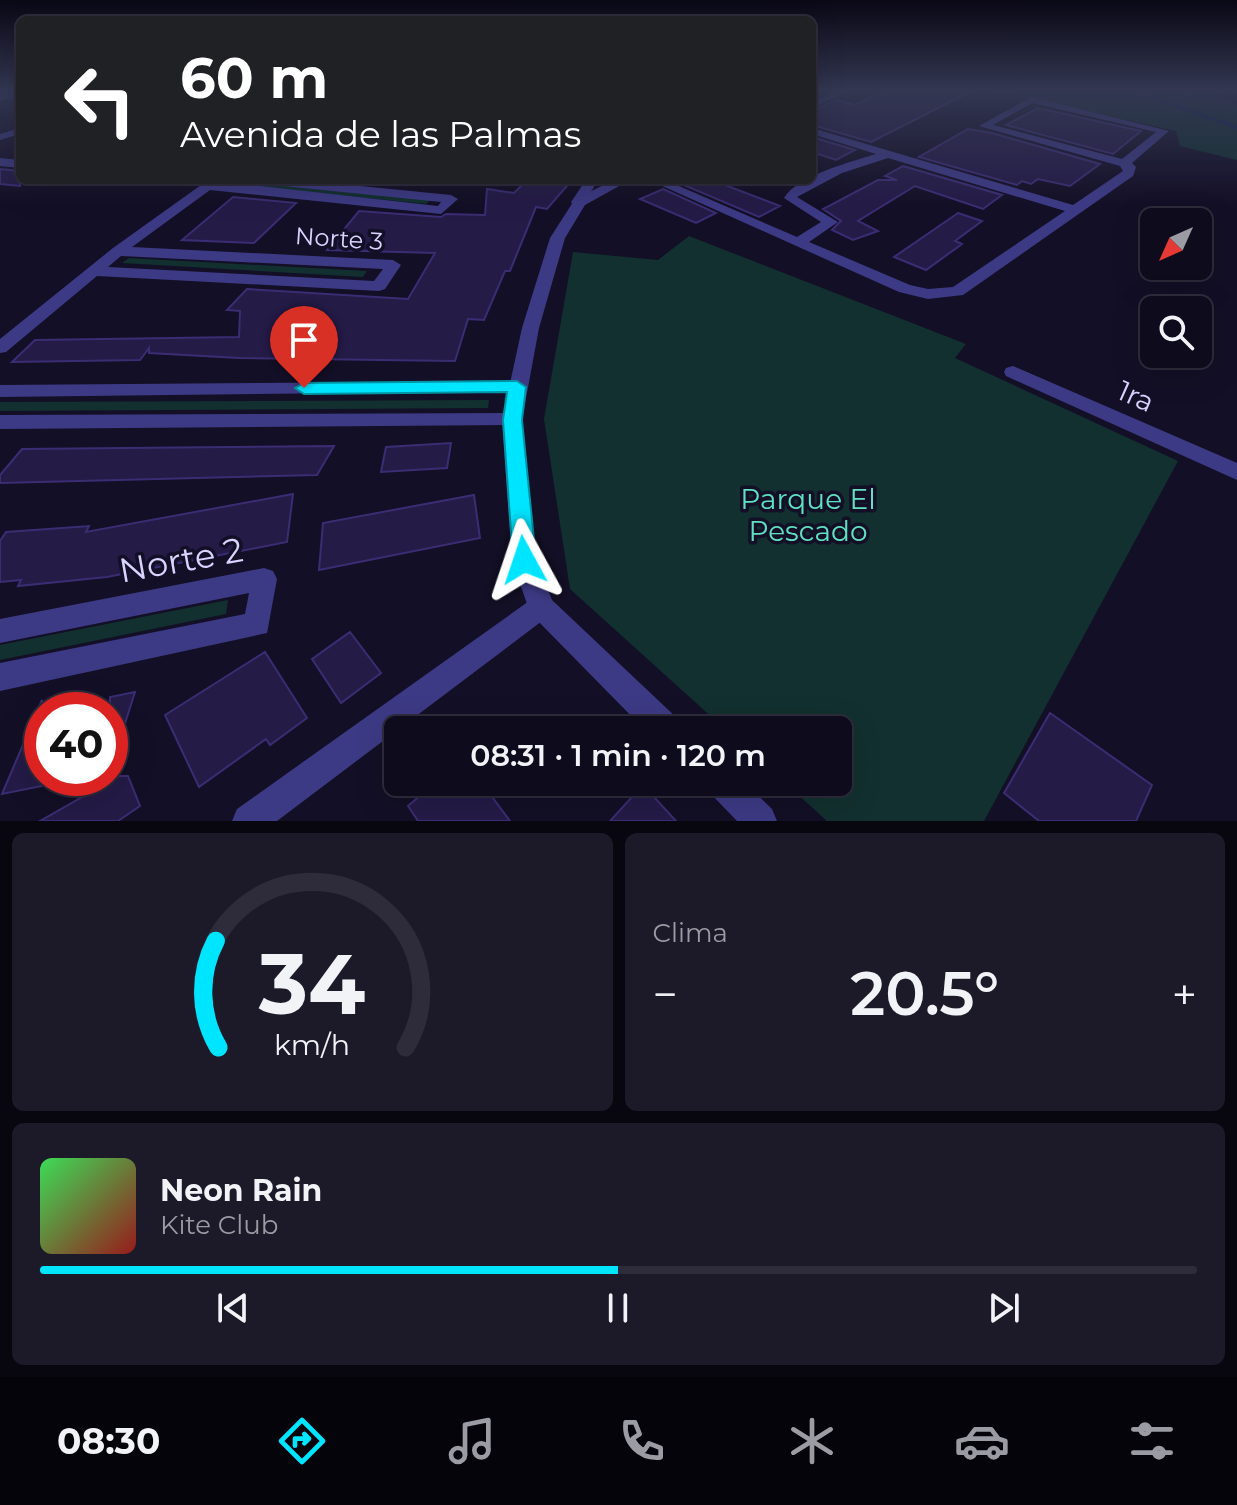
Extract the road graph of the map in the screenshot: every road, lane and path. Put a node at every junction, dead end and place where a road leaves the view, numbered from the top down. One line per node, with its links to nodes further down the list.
1 (993, 128): 5 (street)
2 (1152, 128): 5 (street)
3 (816, 132): 4 (street)
4 (889, 154): 6 (street); 15 (street)
5 (1124, 163): 15 (street)
6 (816, 182)
7 (210, 184): 17 (street)
8 (220, 184): 9 (street)
9 (303, 184)
10 (589, 184): 14 (street)
11 (616, 184): 14 (street)
12 (664, 184): 16 (street)
13 (811, 184): 16 (street)
14 (578, 202): 21 (street)
15 (1078, 211): 16 (street)
16 (797, 243)
17 (118, 251): 18 (street); 18 (street, Norte 3)
18 (94, 271): 19 (street)
19 (0, 348)
20 (1013, 372): 25 (street, 1ra)
21 (517, 387): 22 (street); 23 (street)
22 (0, 391)
23 (512, 420): 24 (street); 26 (street)
24 (0, 422)
25 (1237, 472)
26 (541, 607): 29 (street); 31 (street)
27 (0, 631): 28 (street, Norte 2)
28 (0, 677)
29 (653, 716)
30 (735, 796): 32 (street)
31 (249, 821)
32 (760, 821)

